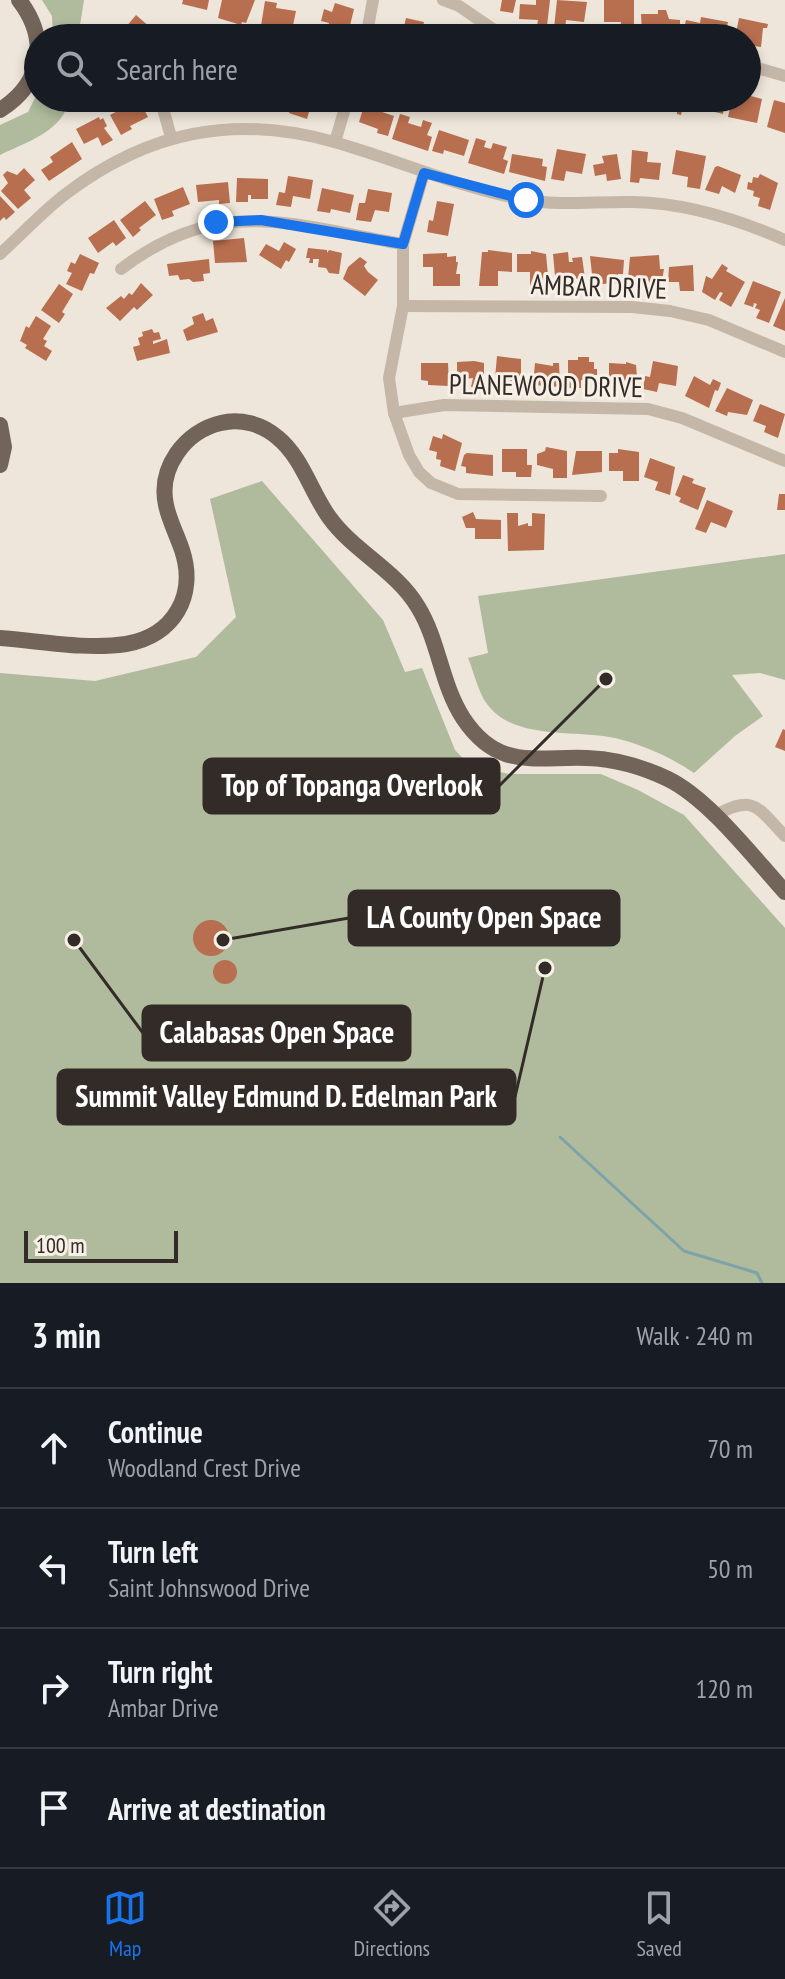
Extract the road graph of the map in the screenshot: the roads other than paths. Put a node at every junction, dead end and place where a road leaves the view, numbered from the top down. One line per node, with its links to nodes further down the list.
1 (19, 0): 4 (main road)
2 (373, 0): 5 (street)
3 (443, 0): 6 (street)
4 (33, 24)
5 (369, 24)
6 (485, 24)
7 (761, 69): 8 (street)
8 (785, 76)
9 (24, 89): 10 (main road)
10 (0, 110)
11 (164, 112): 13 (street)
12 (344, 112): 14 (street)
13 (171, 137): 14 (street); 18 (street)
14 (335, 142): 15 (street)
15 (424, 173): 16 (street); 17 (street)
16 (785, 240)
17 (403, 244): 19 (street); 20 (street)
18 (0, 254)
19 (121, 269)
20 (403, 306): 21 (street, AMBAR DRIVE); 22 (street)
21 (785, 352)
22 (394, 413): 24 (street, PLANEWOOD DRIVE); 26 (street)
23 (0, 425): 25 (main road)
24 (785, 461)
25 (0, 465)
26 (601, 496)
27 (0, 638): 28 (main road)
28 (714, 816): 29 (street); 30 (main road)
29 (785, 836)
30 (785, 892)

